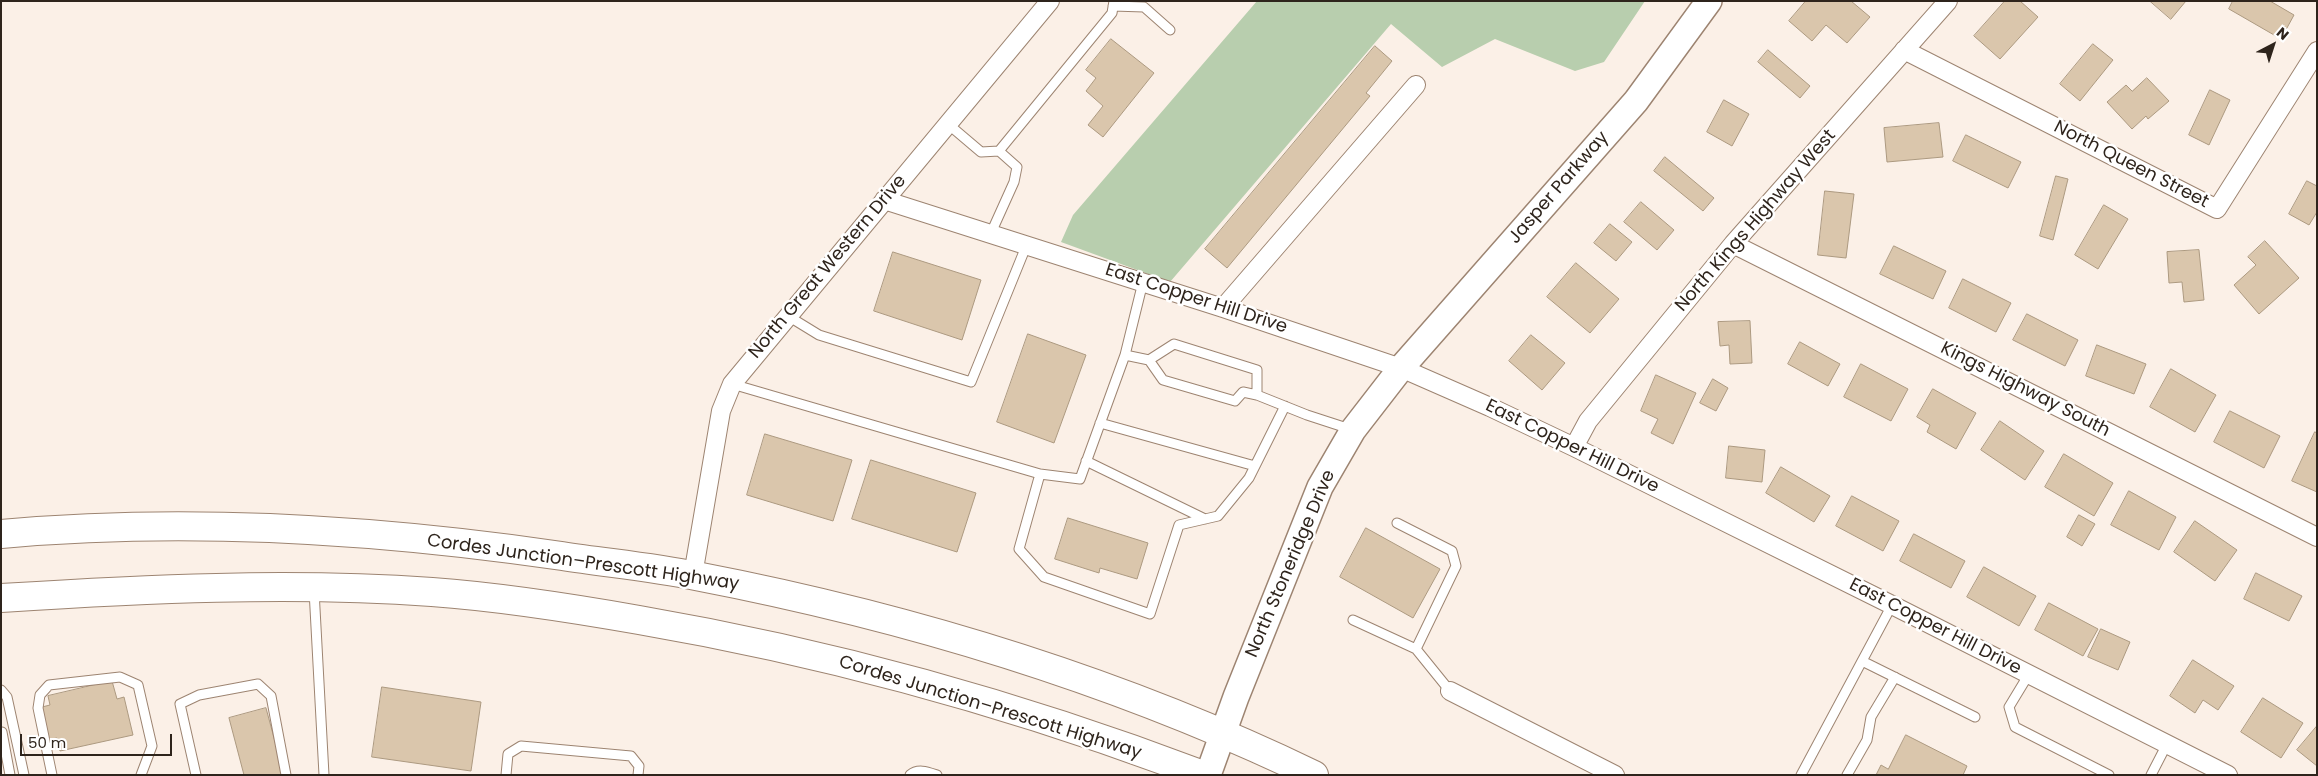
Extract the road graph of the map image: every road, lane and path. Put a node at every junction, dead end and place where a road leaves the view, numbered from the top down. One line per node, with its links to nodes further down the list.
1 (1050, 1): 9 (street, North Great Western Drive)
2 (1709, 1): 20 (main road, Jasper Parkway)
3 (1948, 1): 6 (street, North Kings Highway West)
4 (1114, 3): 5 (lane); 10 (lane)
5 (1170, 30)
6 (1904, 50): 7 (street, North Queen Street); 14 (street, North Kings Highway West)
7 (2317, 51)
8 (1416, 85): 16 (street)
9 (948, 124): 10 (lane); 11 (street, North Great Western Drive)
10 (999, 151): 12 (lane)
11 (884, 200): 12 (street, East Copper Hill Drive); 17 (street, North Great Western Drive)
12 (991, 233): 13 (street, East Copper Hill Drive)
13 (1027, 244): 15 (street, East Copper Hill Drive); 17 (lane)
14 (1733, 244): 26 (street, North Kings Highway West); 33 (street, Kings Highway South)
15 (1143, 282): 16 (street, East Copper Hill Drive); 18 (lane)
16 (1223, 308): 20 (street, East Copper Hill Drive)
17 (788, 316): 21 (street, North Great Western Drive)
18 (1124, 356): 19 (lane); 24 (lane)
19 (1149, 360): 22 (lane); 22 (lane)
20 (1401, 368): 25 (main road, North Stoneridge Drive); 26 (street, East Copper Hill Drive)
21 (732, 384): 29 (lane); 34 (street, North Great Western Drive)
22 (1257, 395): 23 (lane)
23 (1285, 406): 25 (lane); 28 (lane)
24 (1100, 423): 27 (lane); 28 (lane)
25 (1353, 430): 47 (main road, North Stoneridge Drive)
26 (1574, 448): 37 (street, East Copper Hill Drive)
27 (1086, 461): 29 (lane); 30 (lane)
28 (1255, 466): 30 (lane)
29 (1040, 474): 30 (lane)
30 (1205, 519)
31 (1397, 523): 39 (lane)
32 (1, 534): 34 (main road, Cordes Junction–Prescott Highway)
33 (2317, 537)
34 (694, 575): 47 (main road, Cordes Junction–Prescott Highway)
35 (313, 587): 36 (main road, Cordes Junction–Prescott Highway); 55 (lane); 60 (main road, Cordes Junction–Prescott Highway)
36 (1, 598)
37 (1892, 605): 40 (lane); 41 (street, East Copper Hill Drive)
38 (1353, 620): 39 (lane)
39 (1416, 649): 44 (lane)
40 (1862, 661): 42 (lane); 64 (lane)
41 (2029, 674): 48 (street, East Copper Hill Drive); 66 (lane)
42 (1895, 677): 45 (lane); 65 (lane)
43 (1, 690): 50 (lane)
44 (1450, 691): 63 (street)
45 (1975, 717)
46 (2, 732): 49 (lane)
47 (1223, 733): 61 (main road, North Stoneridge Drive); 62 (main road, Cordes Junction–Prescott Highway)
48 (2167, 744): 67 (lane); 68 (street, East Copper Hill Drive)
49 (10, 775)
50 (24, 775)
51 (52, 775): 52 (lane)
52 (141, 775)
53 (196, 775): 54 (lane)
54 (286, 775)
55 (324, 775)
56 (506, 775): 57 (lane)
57 (638, 775)
58 (910, 775): 59 (lane)
59 (938, 775)
60 (1203, 775)
61 (1208, 775)
62 (1314, 775)
63 (1615, 775)
64 (1801, 775)
65 (1847, 775)
66 (2109, 775)
67 (2151, 775)
68 (2228, 775)

